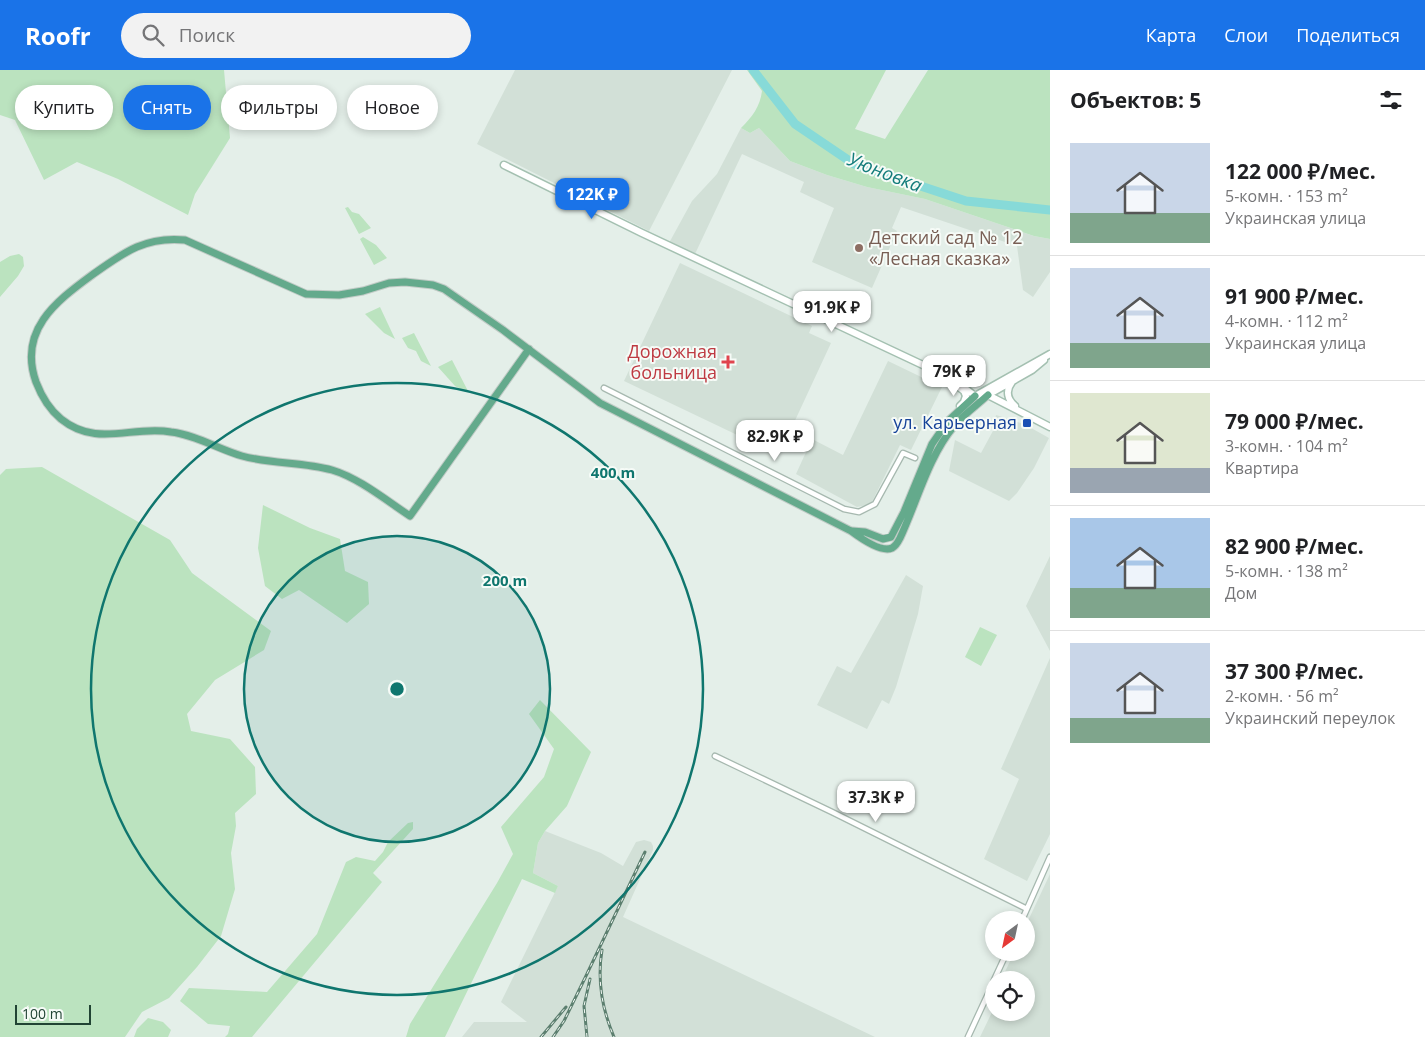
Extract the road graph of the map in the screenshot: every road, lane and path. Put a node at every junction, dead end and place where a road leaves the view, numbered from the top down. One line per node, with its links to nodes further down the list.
1 (504, 165): 4 (street)
2 (529, 349): 2 (main road); 12 (main road)
3 (1050, 354): 5 (street); 8 (street)
4 (941, 374): 8 (street); 9 (street)
5 (1016, 379): 7 (street); 10 (street)
6 (604, 388): 11 (street)
7 (988, 395): 8 (street); 10 (street); 12 (main road)
8 (975, 396): 9 (main road)
9 (948, 421): 12 (main road)
10 (1048, 426)
11 (915, 458)
12 (851, 531)
13 (715, 756): 15 (street)
14 (1050, 857): 15 (street)
15 (1027, 909)
16 (985, 1000): 17 (street)
17 (968, 1037)

